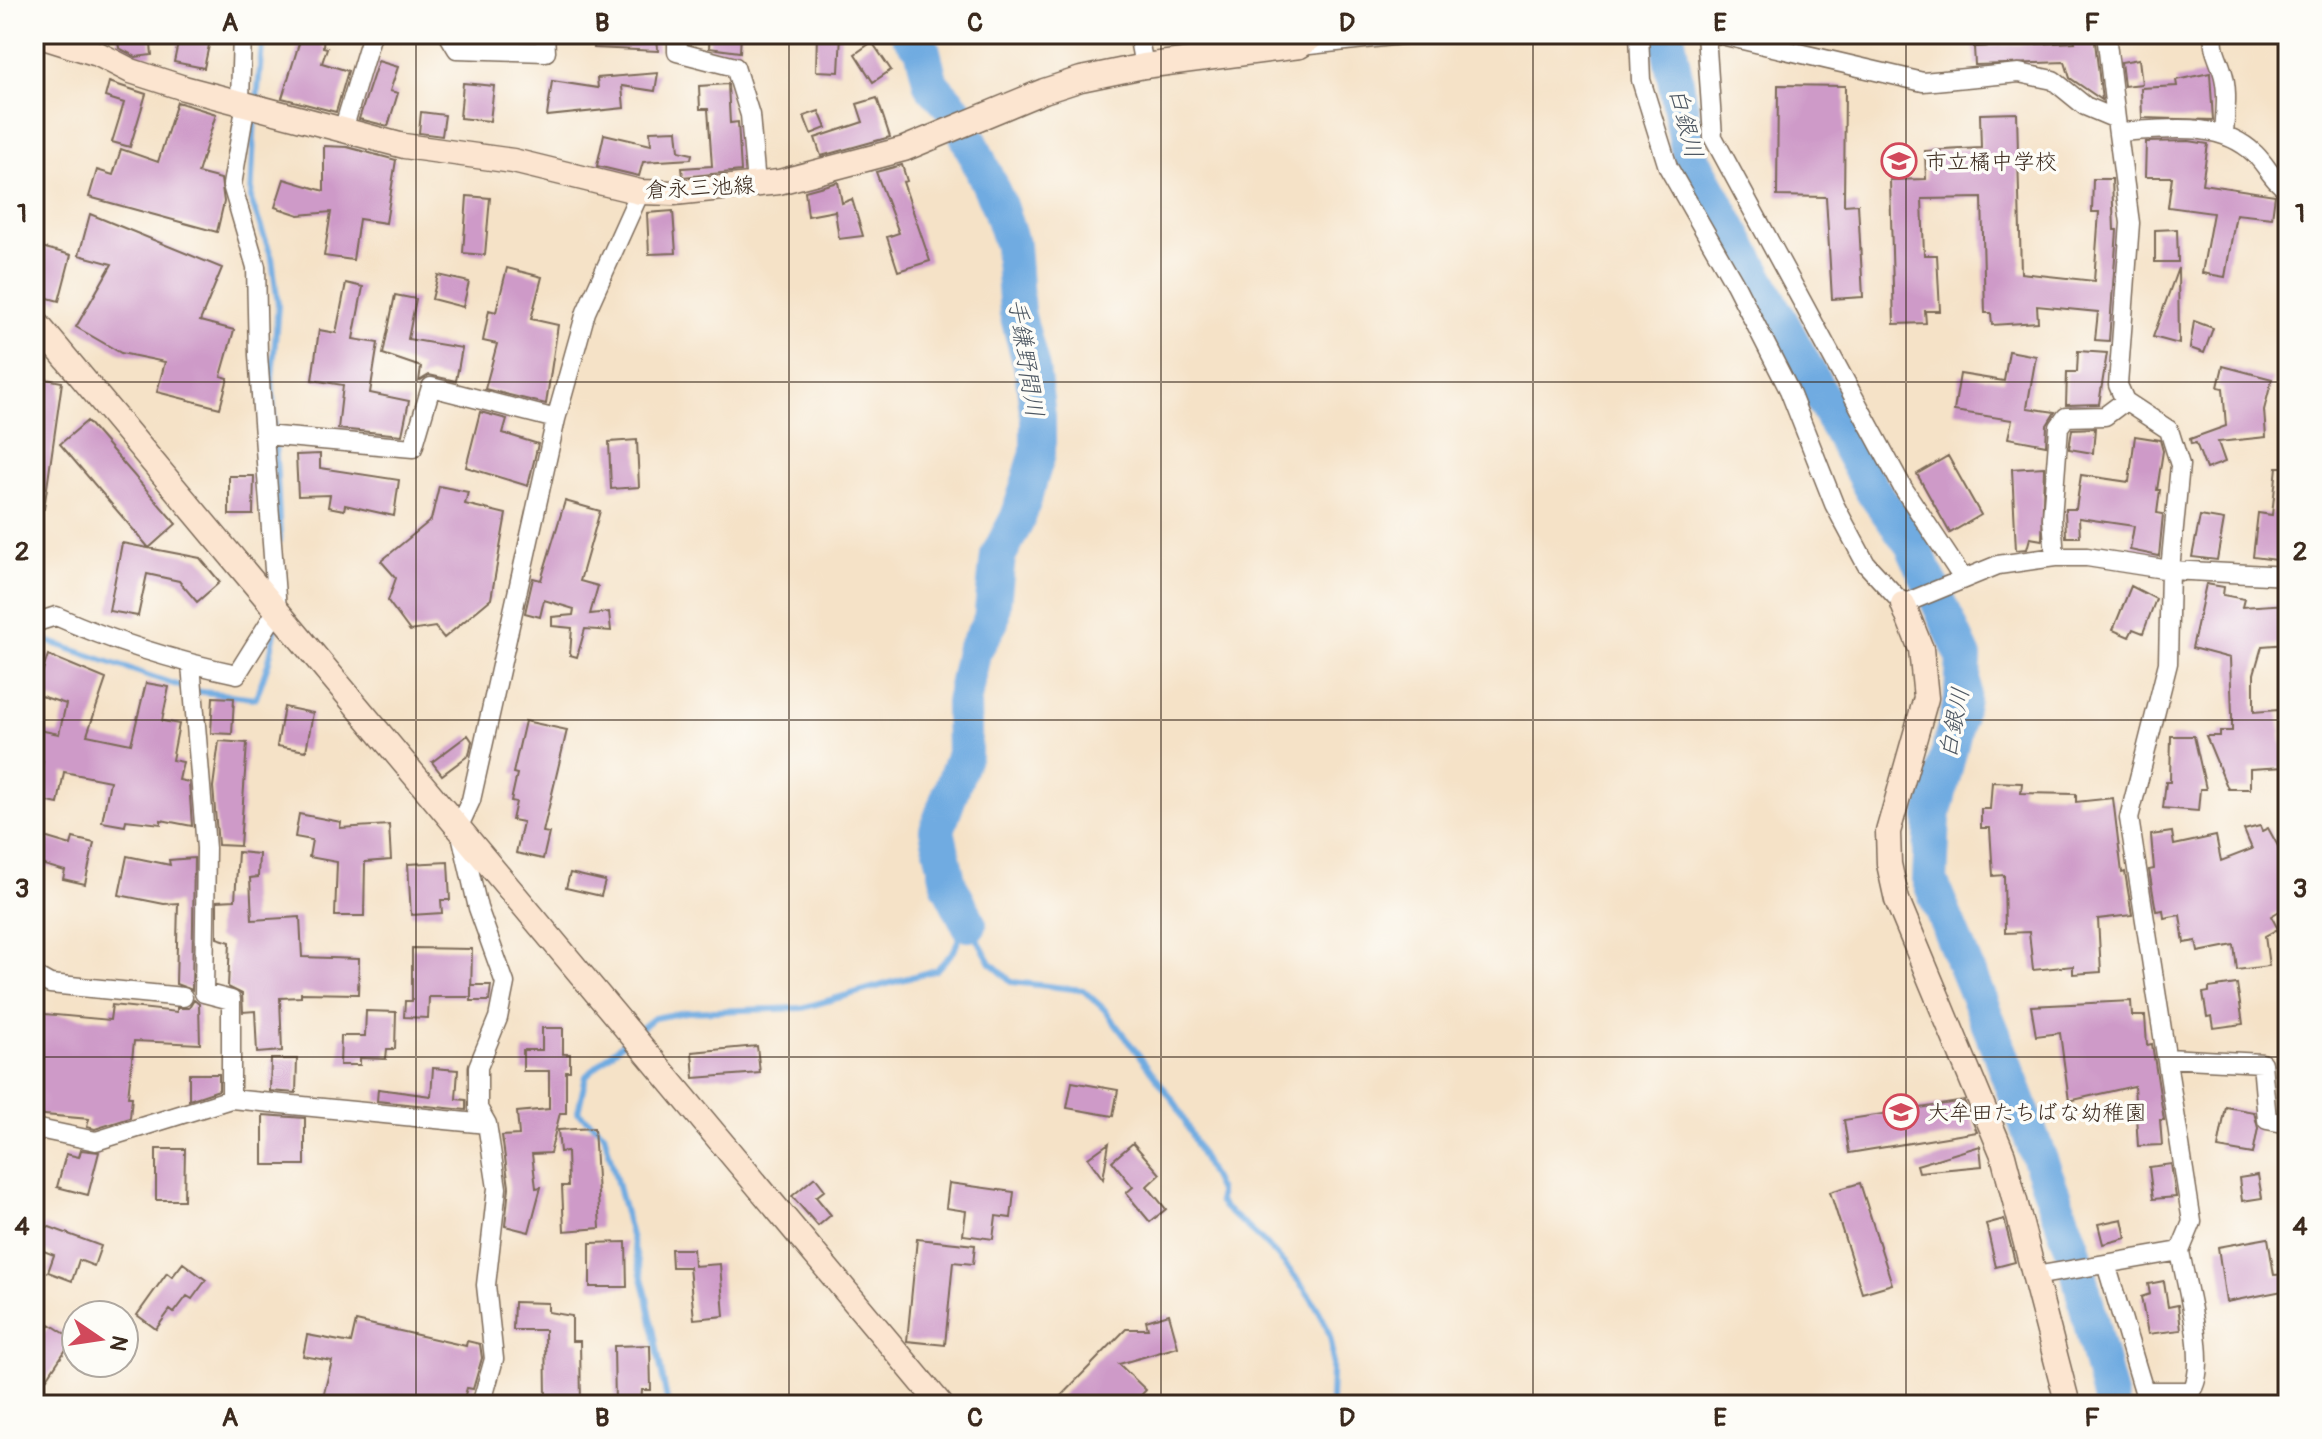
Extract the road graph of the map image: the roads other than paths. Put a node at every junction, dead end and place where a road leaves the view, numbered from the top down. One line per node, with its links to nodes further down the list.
1 (34, 34): 16 (street, 倉永三池線)
2 (242, 34): 16 (street)
3 (372, 34): 18 (street)
4 (448, 34): 5 (street)
5 (545, 34)
6 (677, 34): 20 (street)
7 (1138, 34): 15 (street)
8 (1411, 34): 14 (street)
9 (1639, 34): 31 (street)
10 (1706, 34): 30 (street)
11 (1717, 34): 17 (street)
12 (2106, 34): 17 (street)
13 (2214, 34): 19 (street)
14 (1308, 40): 15 (street, 倉永三池線)
15 (1144, 66): 20 (street, 倉永三池線)
16 (243, 102): 18 (street, 倉永三池線); 26 (street)
17 (2117, 125): 19 (street); 24 (street)
18 (343, 130): 22 (street, 倉永三池線)
19 (2224, 134): 21 (street)
20 (756, 184): 22 (street, 倉永三池線)
21 (2288, 190)
22 (640, 192): 25 (street)
23 (34, 320): 32 (street)
24 (2125, 401): 27 (street); 28 (street)
25 (556, 419): 26 (street); 35 (street)
26 (264, 435): 32 (street)
27 (2055, 557): 28 (street); 30 (street)
28 (2170, 570): 29 (street); 38 (street)
29 (2288, 576)
30 (1959, 579): 31 (street)
31 (1910, 601): 45 (street)
32 (277, 610): 34 (street); 35 (street)
33 (34, 623): 34 (street)
34 (191, 664): 39 (street)
35 (459, 826): 40 (street); 48 (street)
36 (34, 975): 37 (street)
37 (183, 997)
38 (2167, 1058): 41 (street); 43 (street)
39 (231, 1099): 40 (street); 42 (street)
40 (487, 1124): 47 (street)
41 (2288, 1124)
42 (34, 1128)
43 (2180, 1251): 44 (street); 46 (street)
44 (2099, 1265): 45 (street); 46 (street)
45 (2035, 1276): 49 (street)
46 (2145, 1398)
47 (481, 1405)
48 (941, 1405)
49 (2068, 1405)

